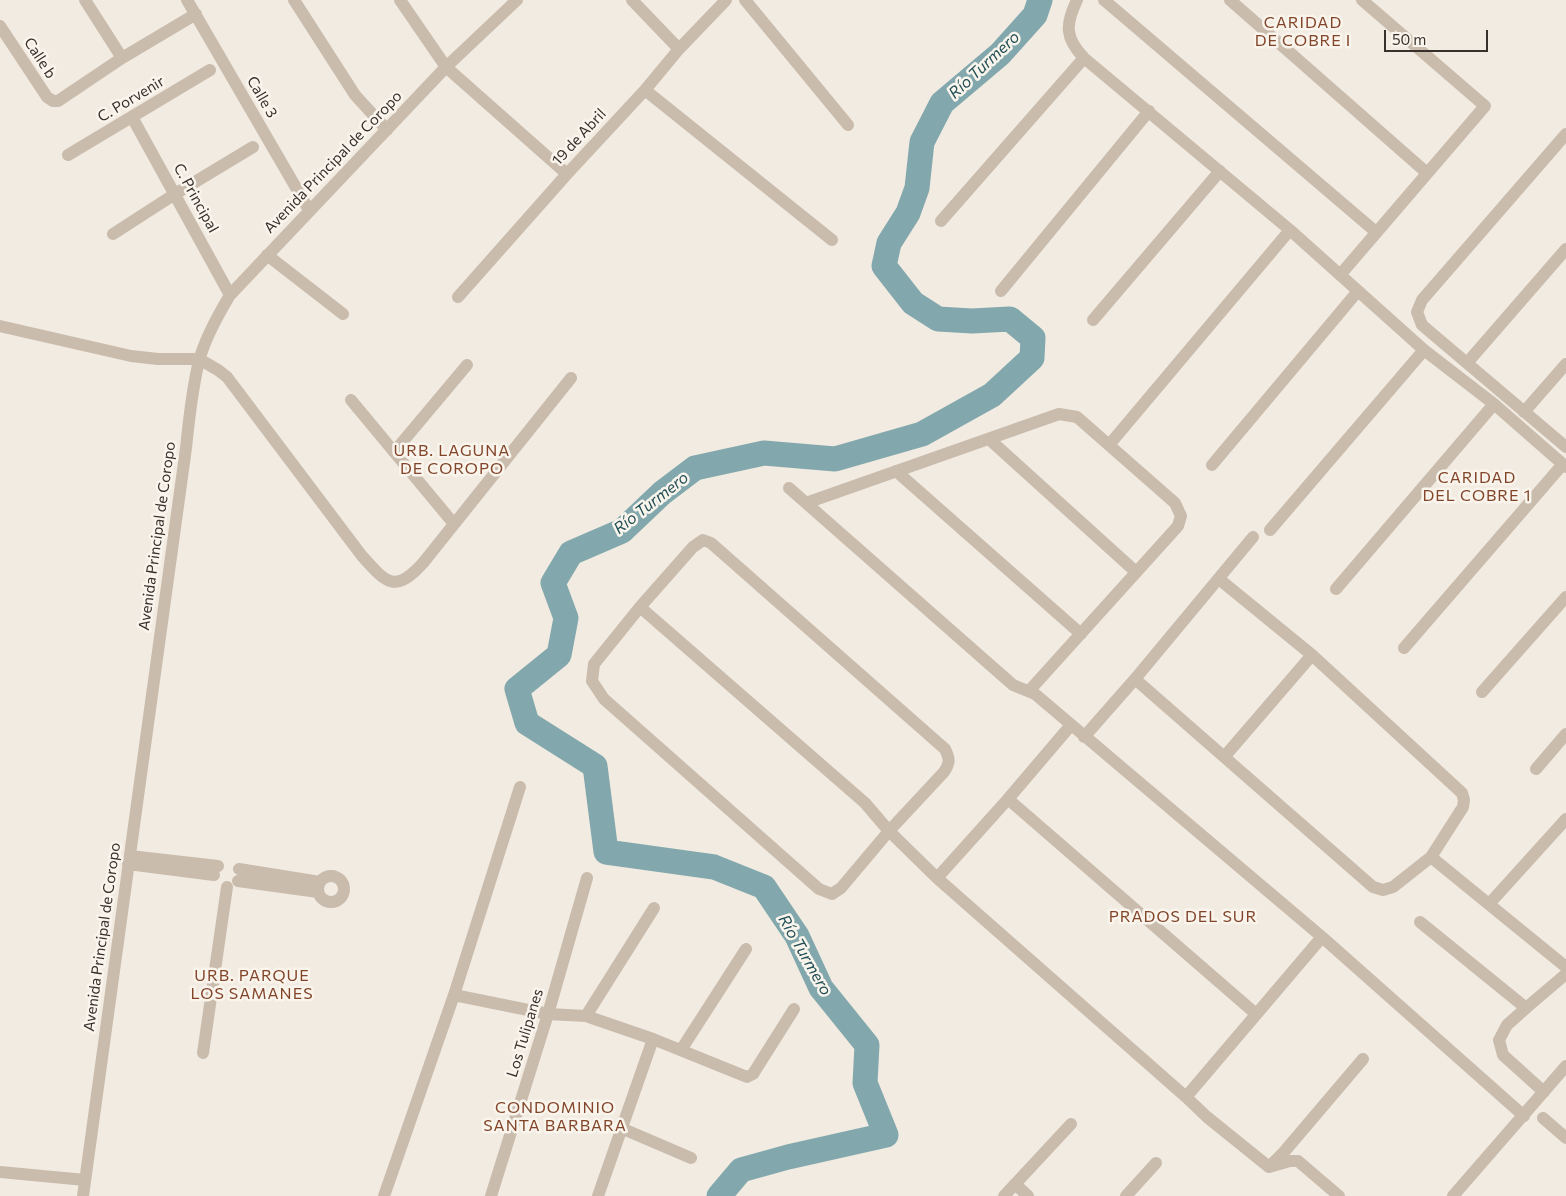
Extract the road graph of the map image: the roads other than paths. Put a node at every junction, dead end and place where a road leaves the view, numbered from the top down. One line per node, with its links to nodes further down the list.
1 (84, 0): 16 (street)
2 (187, 0): 13 (street, Calle 3)
3 (294, 0): 24 (street)
4 (400, 0): 18 (street)
5 (632, 0): 15 (street)
6 (726, 0): 15 (street, 19 de Abril)
7 (745, 0): 23 (street)
8 (1077, 0): 17 (street)
9 (1104, 0): 35 (street)
10 (1230, 0): 29 (street)
11 (1362, 0): 29 (street)
12 (509, 3): 18 (street, Avenida Principal de Coropo)
13 (196, 14): 16 (street); 32 (street, Calle 3)
14 (0, 26): 16 (street, Calle b)
15 (679, 49): 20 (street, 19 de Abril)
16 (122, 58)
17 (1084, 58): 21 (street); 33 (street)
18 (446, 67): 24 (street, Avenida Principal de Coropo); 30 (street)
19 (210, 70): 22 (street, C. Porvenir)
20 (645, 90): 30 (street, 19 de Abril); 37 (street)
21 (1149, 111): 28 (street); 41 (street)
22 (132, 117): 27 (street, C. Porvenir); 31 (street, C. Principal)
23 (848, 125)
24 (387, 130): 32 (street, Avenida Principal de Coropo)
25 (1566, 134): 50 (street)
26 (253, 148): 31 (street)
27 (68, 155)
28 (1220, 171): 34 (street); 46 (street)
29 (1427, 173): 35 (street)
30 (567, 174): 44 (street, 19 de Abril)
31 (175, 194): 36 (street); 43 (street, C. Principal)
32 (310, 210): 39 (street, Avenida Principal de Coropo)
33 (941, 221)
34 (1290, 230): 40 (street); 58 (street)
35 (1376, 232): 40 (street)
36 (112, 234)
37 (832, 240)
38 (1566, 249): 50 (street)
39 (267, 255): 43 (street, Avenida Principal de Coropo); 45 (street)
40 (1340, 275): 42 (street)
41 (1001, 291)
42 (1358, 291): 48 (street); 61 (street)
43 (230, 295): 49 (street, Avenida Principal de Coropo)
44 (458, 297)
45 (343, 314)
46 (1093, 320)
47 (0, 326): 49 (street)
48 (1424, 350): 55 (street); 67 (street)
49 (199, 359): 66 (street); 90 (street, Avenida Principal de Coropo)
50 (1467, 363): 56 (street)
51 (1566, 364): 56 (street)
52 (468, 365): 60 (street)
53 (571, 378): 66 (street)
54 (351, 400): 60 (street)
55 (1494, 404): 62 (street); 71 (street)
56 (1524, 412): 59 (street)
57 (989, 439): 58 (street); 63 (street); 69 (street)
58 (1109, 445): 69 (street)
59 (1566, 447)
60 (394, 452): 66 (street)
61 (1212, 465)
62 (1564, 465): 75 (street)
63 (896, 471): 65 (street); 74 (street)
64 (789, 488): 65 (street)
65 (806, 503): 78 (street)
66 (454, 524)
67 (1270, 530)
68 (1253, 537): 70 (street)
69 (1136, 572): 74 (street)
70 (1219, 579): 76 (street); 77 (street)
71 (1336, 589)
72 (1566, 597): 79 (street)
73 (640, 606): 88 (street); 88 (street); 88 (street)
74 (1081, 634): 78 (street)
75 (1404, 648)
76 (1312, 655): 83 (street); 89 (street)
77 (1135, 679): 82 (street); 83 (street)
78 (1029, 692): 80 (street)
79 (1482, 692)
80 (1071, 725): 82 (street); 86 (street)
81 (1566, 734): 84 (street)
82 (1084, 737): 100 (street)
83 (1225, 756): 89 (street)
84 (1536, 768)
85 (520, 787): 104 (street)
86 (1008, 799): 94 (street); 108 (street)
87 (1566, 819): 97 (street)
88 (889, 831): 94 (street)
89 (1431, 856): 97 (street)
90 (129, 860): 91 (street); 126 (street, Avenida Principal de Coropo)
91 (216, 870): 92 (street); 95 (street)
92 (238, 875): 95 (street); 96 (street)
93 (588, 878): 107 (street, Los Tulipanes)
94 (937, 878): 116 (street)
95 (227, 887): 112 (street)
96 (319, 887)
97 (1490, 903): 102 (street)
98 (654, 908): 109 (street)
99 (1420, 922): 105 (street)
100 (1322, 937): 108 (street); 117 (street)
101 (746, 949): 111 (street)
102 (1566, 967)
103 (1566, 974): 105 (street)
104 (454, 995): 107 (street); 129 (street)
105 (1526, 1008): 115 (street)
106 (794, 1009): 111 (street)
107 (548, 1014): 109 (street); 130 (street, Los Tulipanes)
108 (1256, 1014): 116 (street)
109 (586, 1016): 110 (street)
110 (653, 1039): 111 (street); 120 (street)
111 (681, 1050)
112 (203, 1053)
113 (1363, 1059): 124 (street)
114 (1566, 1066): 115 (street)
115 (1544, 1092): 117 (street)
116 (1186, 1097): 124 (street)
117 (1524, 1116): 136 (street)
118 (1543, 1118): 121 (street)
119 (1071, 1124): 127 (street)
120 (621, 1128): 122 (street); 131 (street)
121 (1566, 1138)
122 (691, 1158)
123 (1156, 1163): 134 (street)
124 (1269, 1167): 135 (street)
125 (0, 1172): 126 (street)
126 (85, 1180): 128 (street, Avenida Principal de Coropo)
127 (1014, 1184): 132 (street); 133 (street)
128 (83, 1196)
129 (384, 1196)
130 (491, 1196)
131 (598, 1196)
132 (1004, 1196)
133 (1028, 1196)
134 (1126, 1196)
135 (1339, 1196)
136 (1453, 1196)

